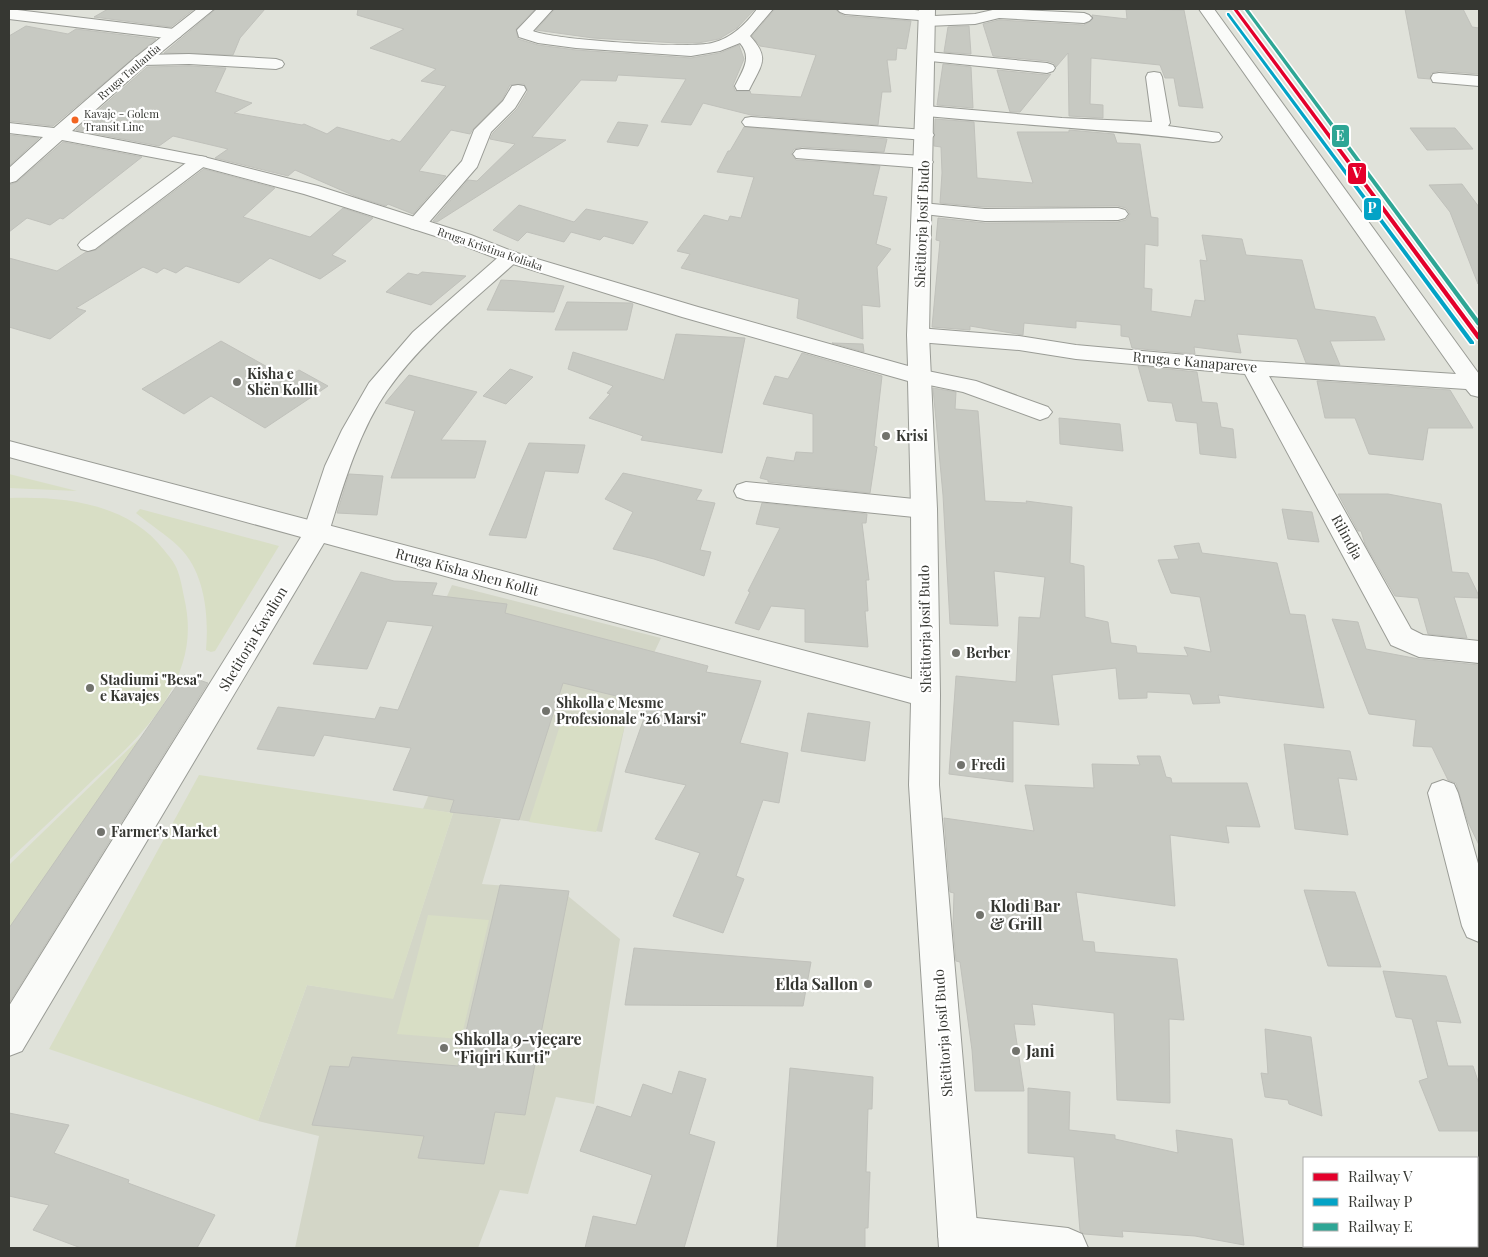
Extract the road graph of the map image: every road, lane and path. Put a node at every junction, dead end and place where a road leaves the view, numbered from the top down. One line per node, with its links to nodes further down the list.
1 (206, 9): 9 (street, Rruga Taulantia)
2 (545, 9): 10 (street)
3 (764, 9): 10 (street)
4 (845, 9): 7 (street)
5 (1206, 9): 37 (street)
6 (9, 14): 9 (street)
7 (926, 15): 8 (street); 11 (street, Shëtitorja Josif Budo)
8 (1084, 18)
9 (174, 34): 12 (street, Rruga Taulantia)
10 (742, 36): 18 (street)
11 (928, 57): 14 (street); 24 (street, Shëtitorja Josif Budo)
12 (142, 60): 13 (street); 23 (street, Rruga Taulantia)
13 (276, 64)
14 (1047, 68)
15 (1154, 77): 21 (street)
16 (1439, 78): 17 (street)
17 (1479, 81)
18 (743, 86)
19 (518, 90): 31 (street)
20 (751, 122): 24 (street)
21 (1137, 127): 24 (street); 25 (street)
22 (9, 128): 23 (street, Rruga Kristina Koliaka)
23 (58, 134): 27 (street, Rruga Kristina Koliaka); 28 (street, Rruga Taulantia)
24 (925, 136): 26 (street); 29 (street, Shëtitorja Josif Budo)
25 (1213, 137)
26 (802, 154)
27 (200, 161): 31 (street, Rruga Kristina Koliaka); 32 (street)
28 (9, 177)
29 (922, 209): 30 (street); 34 (street, Shëtitorja Josif Budo)
30 (1118, 214)
31 (416, 224): 33 (street, Rruga Kristina Koliaka)
32 (88, 245)
33 (510, 257): 36 (street, Rruga Kristina Koliaka); 42 (street, Shetitorja Kavalion)
34 (918, 335): 35 (street, Rruga e Kanapareve); 36 (street, Shëtitorja Josif Budo)
35 (1253, 368): 37 (street, Rruga e Kanapareve); 43 (street, Rilindja)
36 (918, 376): 38 (street, Rruga Kristina Koliaka); 41 (street, Shëtitorja Josif Budo)
37 (1476, 386)
38 (1040, 412)
39 (9, 449): 42 (street, Rruga Kisha Shen Kollit)
40 (746, 491): 41 (street)
41 (924, 508): 44 (street, Shëtitorja Josif Budo)
42 (316, 532): 44 (street, Rruga Kisha Shen Kollit); 47 (street, Shetitorja Kavalion)
43 (1479, 652)
44 (926, 694): 48 (street, Shëtitorja Josif Budo)
45 (1444, 793): 46 (street)
46 (1479, 926)
47 (9, 1038)
48 (959, 1242): 49 (street)
49 (1068, 1248)

